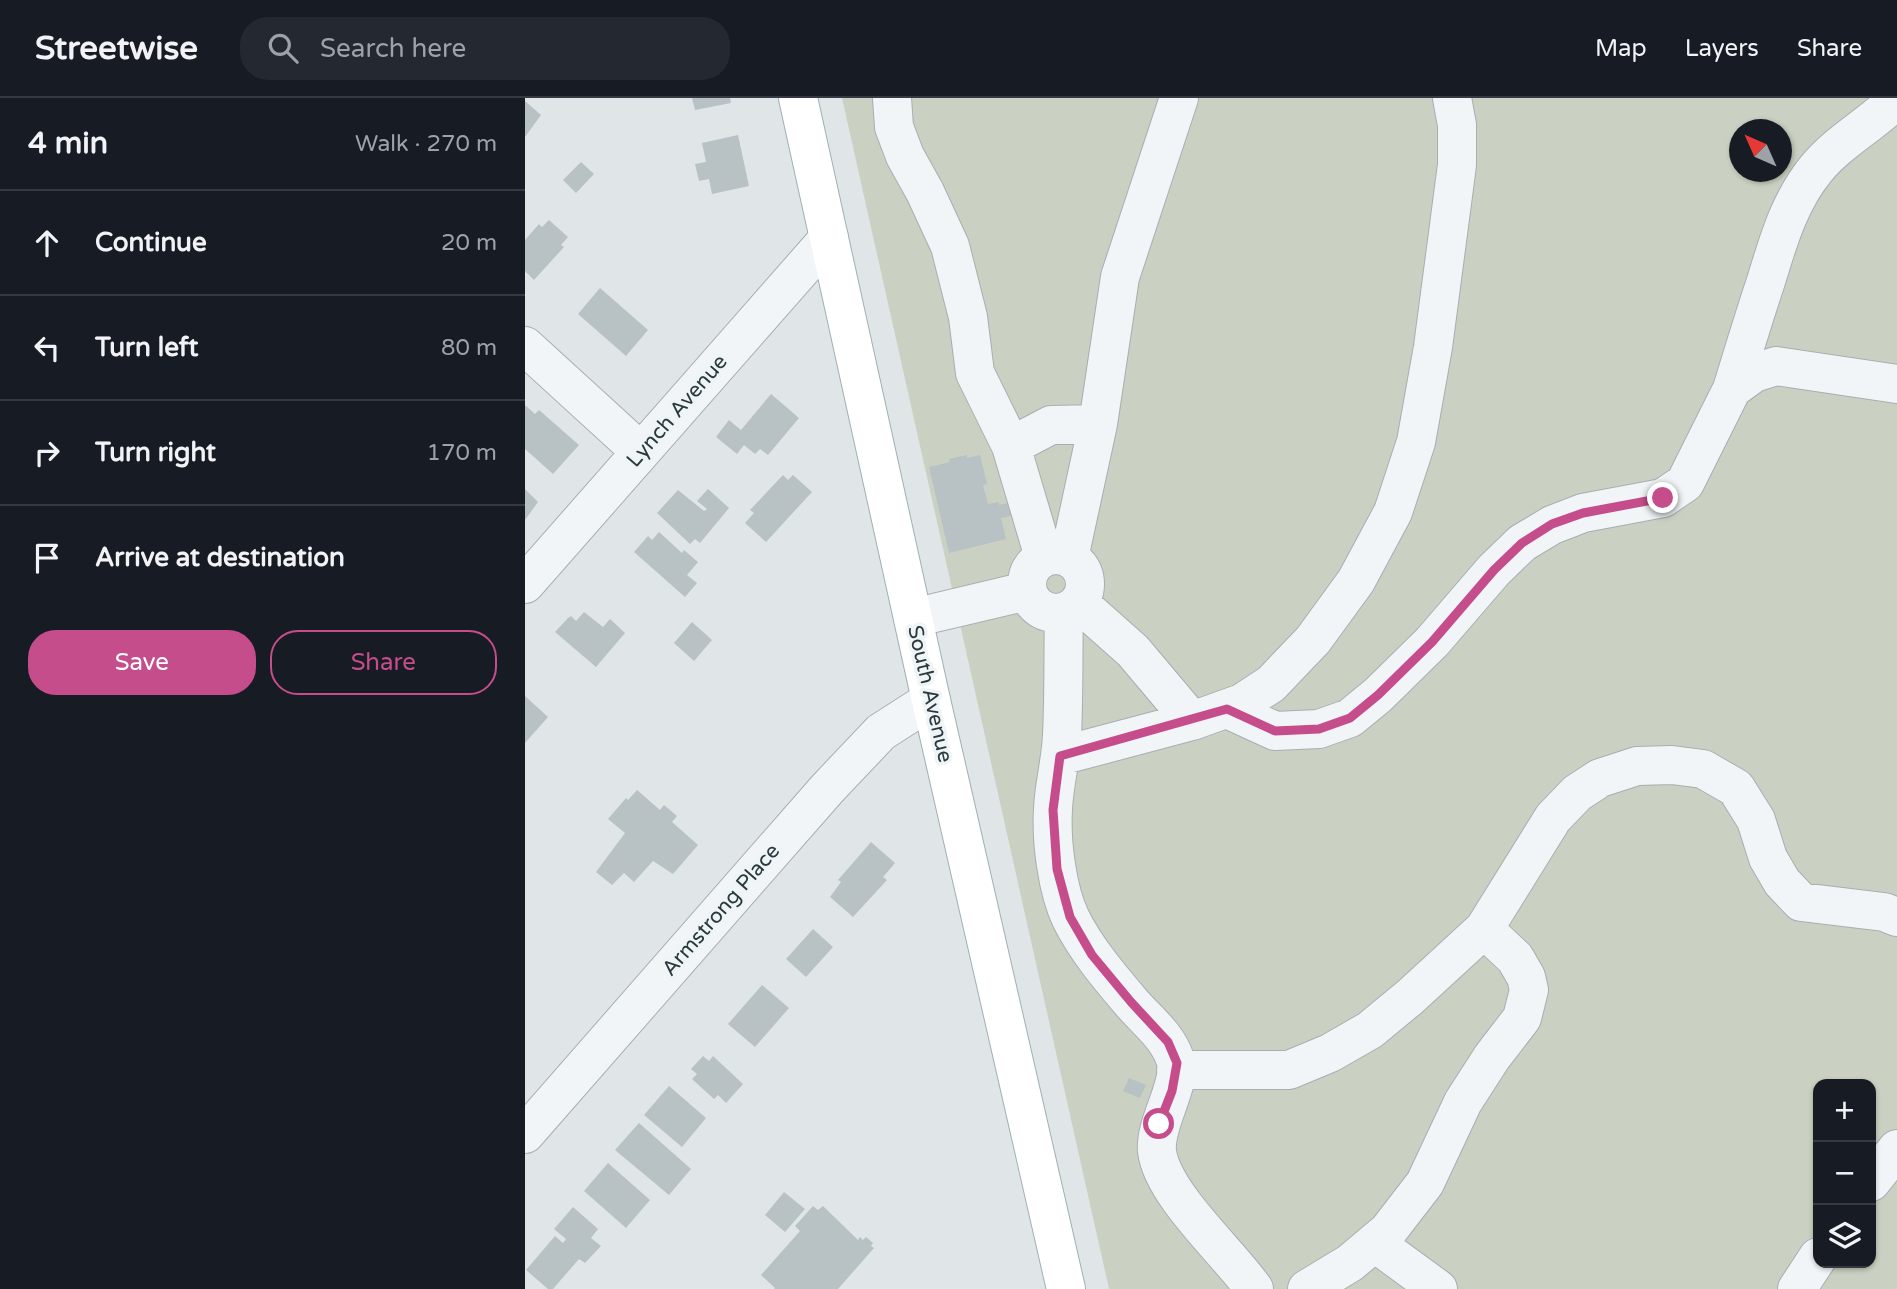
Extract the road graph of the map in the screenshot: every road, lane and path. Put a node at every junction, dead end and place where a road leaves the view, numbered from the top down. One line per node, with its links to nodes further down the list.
1 (798, 98): 6 (main road, South Avenue)
2 (892, 98): 11 (street)
3 (1179, 98): 10 (street)
4 (1452, 98): 19 (street)
5 (1897, 99): 9 (street)
6 (829, 238): 12 (street, Lynch Avenue); 17 (main road, South Avenue)
7 (525, 346): 12 (street)
8 (1897, 384): 9 (street)
9 (1732, 389): 19 (street)
10 (1098, 424): 11 (street); 13 (street)
11 (1011, 446): 13 (street)
12 (641, 452): 14 (street, Lynch Avenue)
13 (1057, 558): 15 (street); 16 (street)
14 (525, 584)
15 (1027, 591): 16 (street); 17 (street)
16 (1071, 608): 19 (street); 20 (street)
17 (913, 618): 18 (main road, South Avenue)
18 (931, 701): 24 (street, Armstrong Place); 29 (main road, South Avenue)
19 (1210, 715): 20 (street)
20 (1060, 756): 23 (street)
21 (1897, 917): 22 (street)
22 (1484, 929): 23 (street); 27 (street)
23 (1176, 1070): 30 (street)
24 (525, 1135)
25 (1897, 1149): 26 (street)
26 (1876, 1176)
27 (1375, 1243): 31 (street); 32 (street)
28 (1813, 1265): 33 (street)
29 (1066, 1289)
30 (1254, 1289)
31 (1307, 1289)
32 (1438, 1289)
33 (1797, 1289)

